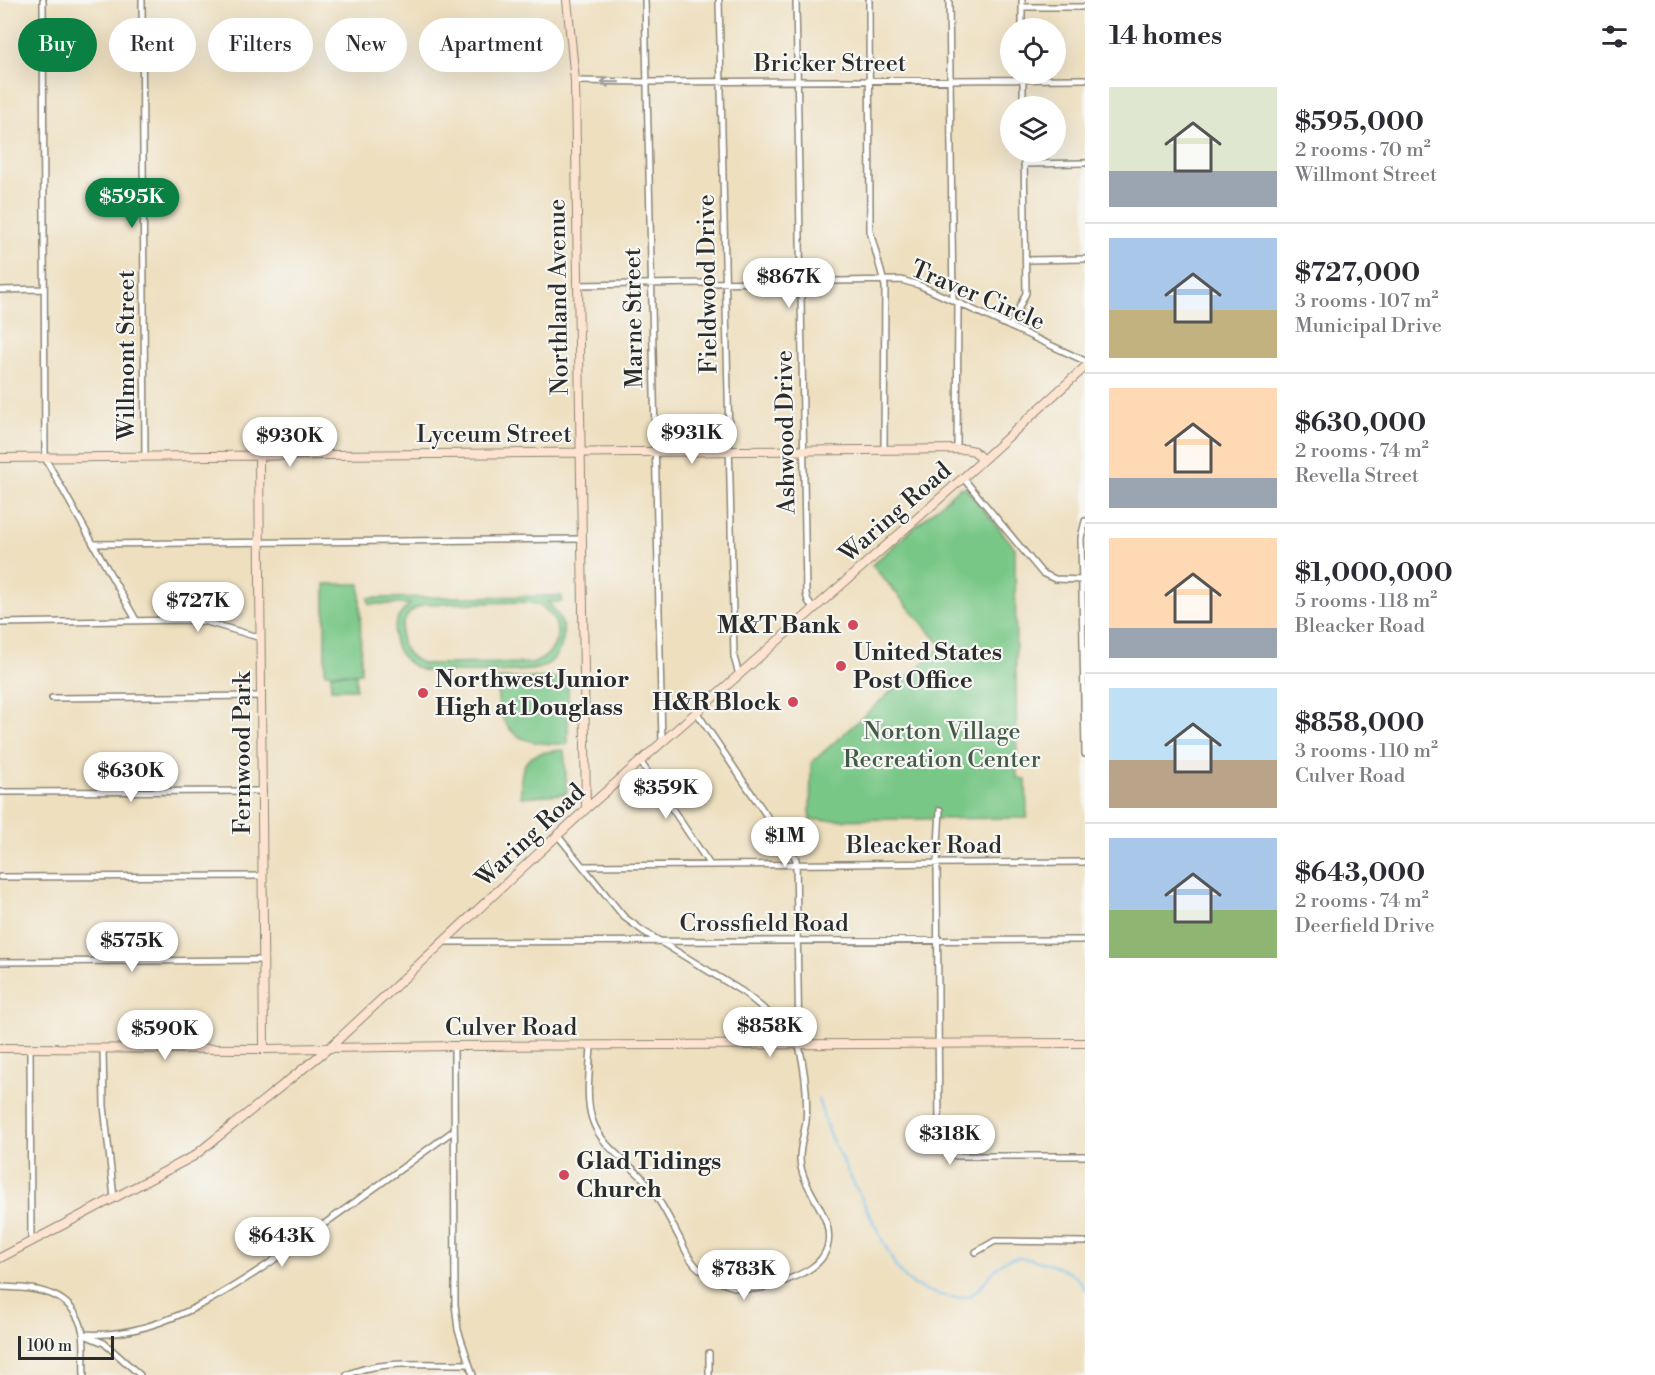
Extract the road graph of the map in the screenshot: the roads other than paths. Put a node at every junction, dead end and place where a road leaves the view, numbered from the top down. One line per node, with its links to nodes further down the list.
1 (43, 0): 31 (street)
2 (142, 0): 44 (street, Willmont Street)
3 (567, 0): 17 (street, Northland Avenue)
4 (645, 0): 20 (street, Marne Street)
5 (719, 0): 21 (street, Fieldwood Drive)
6 (796, 0): 18 (street, Ashwood Drive)
7 (869, 0): 19 (street, Traver Circle)
8 (949, 0): 16 (street)
9 (1022, 0): 10 (street)
10 (1022, 7): 11 (street); 12 (street)
11 (1085, 7)
12 (1022, 18)
13 (1000, 77): 16 (street, Bricker Street)
14 (1066, 78): 15 (street, Bricker Street)
15 (1085, 79)
16 (951, 80): 19 (street, Bricker Street); 33 (street)
17 (575, 81): 20 (street, Bricker Street, one-way to 17); 30 (street, Northland Avenue)
18 (797, 81): 19 (street, Bricker Street); 21 (street, Bricker Street); 28 (street, Ashwood Drive)
19 (869, 81): 26 (street, Traver Circle)
20 (646, 82): 21 (street, Bricker Street); 29 (street, Marne Street)
21 (720, 82): 27 (street, Fieldwood Drive)
22 (1085, 163): 23 (street)
23 (1025, 164): 25 (street)
24 (1085, 259): 25 (street)
25 (1026, 260): 34 (street)
26 (884, 280): 28 (street); 33 (street, Traver Circle); 38 (street)
27 (725, 282): 28 (street); 29 (street); 41 (street, Fieldwood Drive)
28 (800, 282): 39 (street, Ashwood Drive)
29 (650, 283): 30 (street); 40 (street, Marne Street)
30 (576, 285): 42 (street, Northland Avenue)
31 (44, 289): 32 (street); 46 (street)
32 (0, 290)
33 (955, 302): 34 (street, Traver Circle); 37 (street)
34 (1010, 327): 35 (street, Traver Circle)
35 (1085, 361)
36 (1085, 367): 47 (street, Waring Road)
37 (957, 449): 38 (street, Lyceum Street); 47 (street, Lyceum Street)
38 (884, 450): 39 (street, Lyceum Street)
39 (803, 451): 41 (street, Lyceum Street); 54 (street, Ashwood Drive)
40 (654, 452): 41 (street, Lyceum Street); 42 (street, Lyceum Street); 63 (street, Marne Street)
41 (728, 452): 59 (street, Fieldwood Drive)
42 (580, 453): 43 (street, Lyceum Street); 50 (street, Northland Avenue)
43 (259, 456): 44 (street, Lyceum Street); 51 (street, Fernwood Park)
44 (145, 457): 46 (street, Lyceum Street)
45 (0, 458): 46 (street, Lyceum Street)
46 (45, 458): 52 (street)
47 (984, 460): 48 (street, Waring Road)
48 (963, 478): 53 (street); 54 (street, Waring Road)
49 (1085, 521): 53 (street)
50 (582, 539): 51 (street); 68 (street, Northland Avenue)
51 (260, 542): 52 (street); 57 (street, Fernwood Park)
52 (93, 544): 55 (street)
53 (1081, 580): 58 (street)
54 (813, 609): 59 (street, Waring Road)
55 (136, 621): 56 (street); 57 (street)
56 (0, 623)
57 (261, 638): 60 (street, Fernwood Park)
58 (1084, 650): 64 (street)
59 (739, 675): 62 (street, Waring Road)
60 (262, 696): 61 (street); 66 (street, Fernwood Park)
61 (52, 698)
62 (697, 713): 63 (street, Waring Road); 73 (street)
63 (662, 743): 65 (street, Waring Road)
64 (1085, 754)
65 (640, 761): 68 (street, Waring Road); 74 (street)
66 (263, 791): 67 (street); 76 (street, Fernwood Park)
67 (0, 792)
68 (586, 809): 70 (street, Waring Road)
69 (940, 810): 72 (street)
70 (558, 836): 75 (street); 80 (street, Waring Road)
71 (1085, 862): 72 (street, Bleacker Road)
72 (937, 863): 73 (street, Bleacker Road); 78 (street)
73 (796, 864): 74 (street, Bleacker Road); 82 (street)
74 (710, 865): 75 (street, Bleacker Road)
75 (584, 866): 81 (street)
76 (263, 876): 77 (street); 83 (street, Fernwood Park)
77 (0, 877)
78 (939, 940): 79 (street, Crossfield Road); 82 (street, Crossfield Road); 86 (street)
79 (1085, 940)
80 (443, 942): 81 (street, Crossfield Road); 94 (street, Waring Road)
81 (660, 942): 82 (street, Crossfield Road); 85 (street)
82 (798, 942): 85 (street)
83 (263, 960): 84 (street); 95 (street, Fernwood Park)
84 (0, 962)
85 (799, 1028): 90 (street)
86 (939, 1043): 87 (street, Culver Road); 90 (street, Culver Road); 97 (street)
87 (1085, 1043)
88 (454, 1046): 89 (street, Culver Road); 94 (street, Culver Road); 96 (street)
89 (591, 1046): 90 (street, Culver Road); 90 (street)
90 (799, 1046)
91 (0, 1048): 92 (street, Culver Road)
92 (30, 1048): 93 (street, Culver Road); 99 (street)
93 (103, 1048): 95 (street, Culver Road); 98 (street)
94 (329, 1048): 95 (street, Culver Road); 98 (street)
95 (264, 1049)
96 (453, 1131): 104 (street); 106 (street)
97 (1085, 1156)
98 (114, 1198): 99 (street)
99 (31, 1241): 102 (street)
100 (1085, 1242): 101 (street)
101 (976, 1252)
102 (0, 1258)
103 (0, 1287): 104 (street)
104 (83, 1334): 107 (street); 108 (street)
105 (709, 1353): 111 (street)
106 (468, 1364): 109 (street); 110 (street)
107 (84, 1375)
108 (140, 1375)
109 (347, 1375)
110 (473, 1375)
111 (709, 1375)

